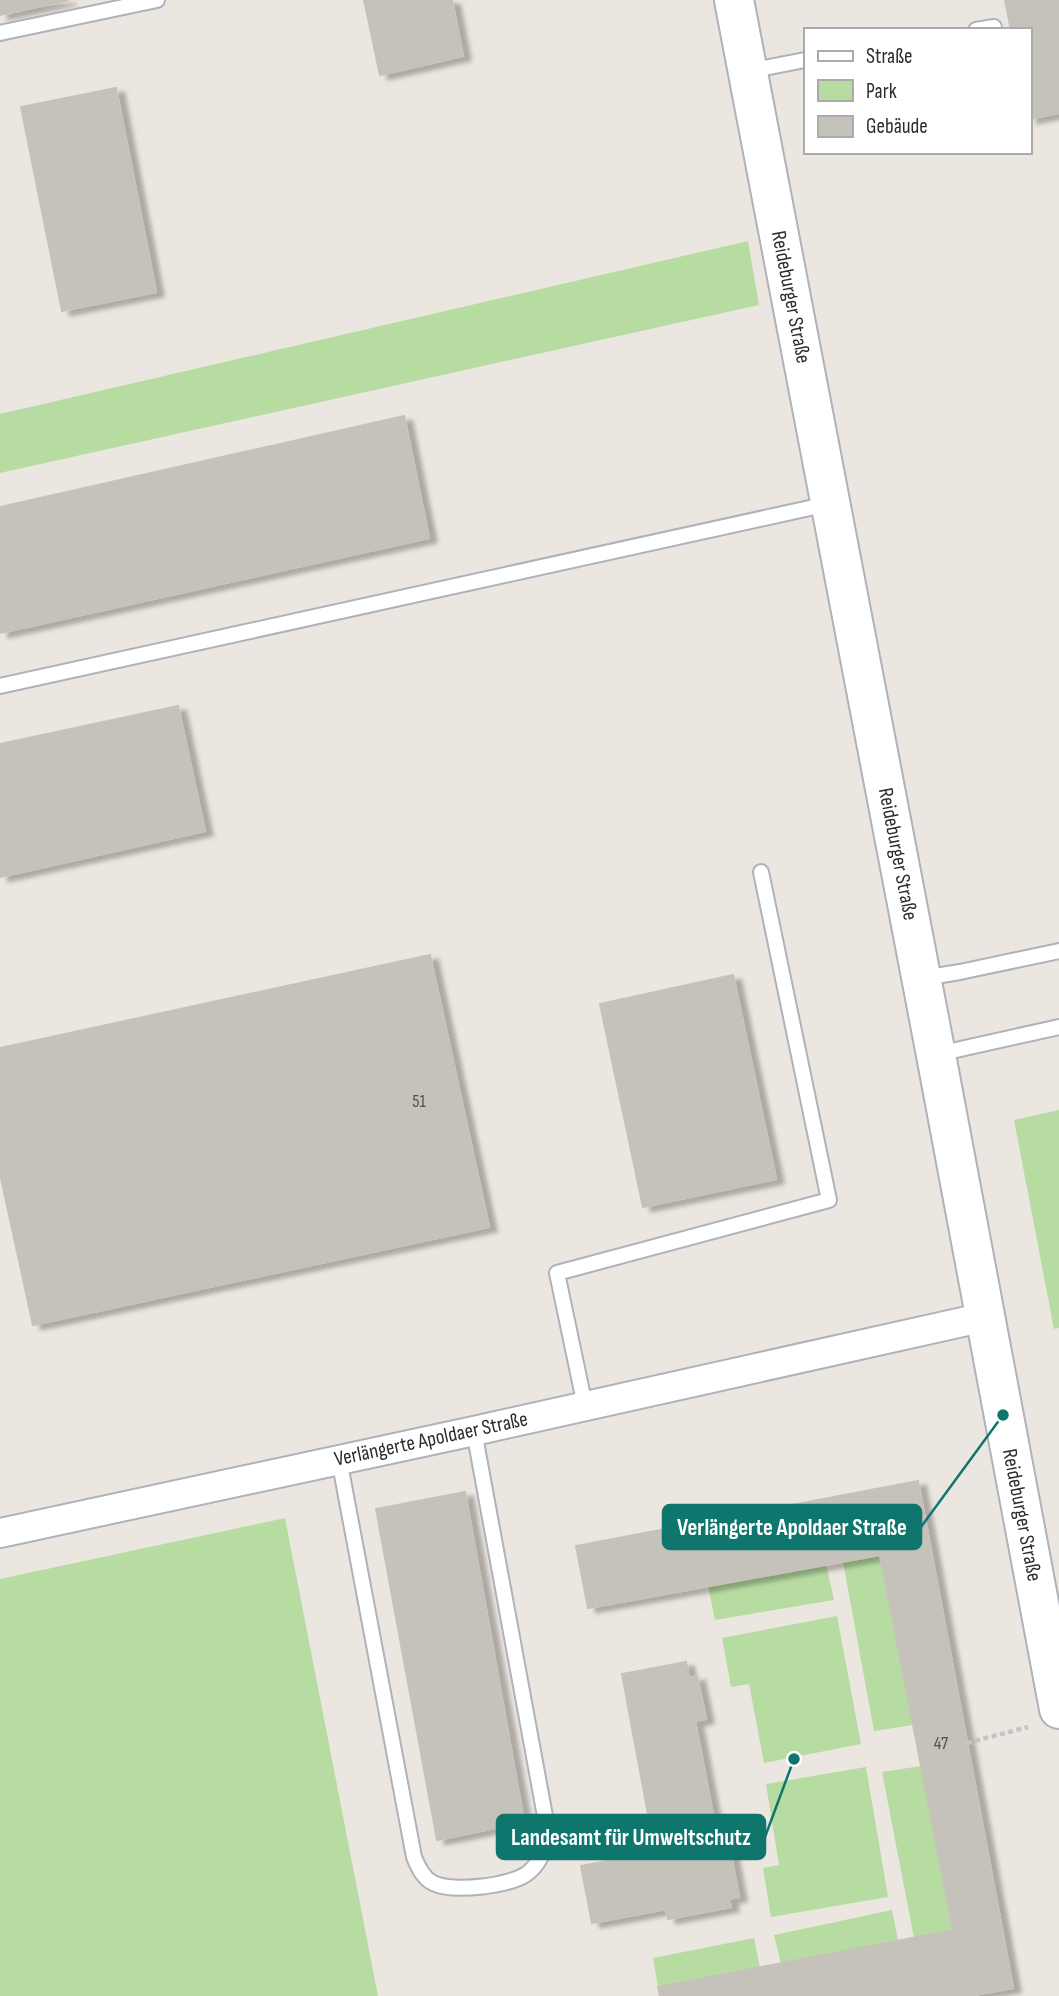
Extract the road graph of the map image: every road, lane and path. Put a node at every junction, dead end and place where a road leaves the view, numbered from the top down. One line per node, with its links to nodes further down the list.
1 (157, 0): 5 (lane)
2 (734, 0): 7 (street, Reideburger Straße)
3 (994, 27): 4 (lane)
4 (988, 28)
5 (0, 33)
6 (804, 60): 7 (lane)
7 (748, 72): 8 (street, Reideburger Straße)
8 (829, 504): 9 (lane); 12 (street, Reideburger Straße)
9 (0, 686)
10 (761, 872): 16 (lane)
11 (1059, 951): 12 (lane)
12 (921, 978): 14 (street, Reideburger Straße)
13 (1059, 1027): 14 (lane)
14 (936, 1055): 15 (street, Reideburger Straße)
15 (985, 1317): 16 (street, Verlängerte Apoldaer Straße); 20 (street, Reideburger Straße)
16 (585, 1406): 17 (street, Verlängerte Apoldaer Straße)
17 (474, 1431): 18 (street, Verlängerte Apoldaer Straße); 18 (lane)
18 (339, 1459): 19 (street, Verlängerte Apoldaer Straße)
19 (0, 1533)
20 (1049, 1716): 21 (path)
21 (967, 1743)

